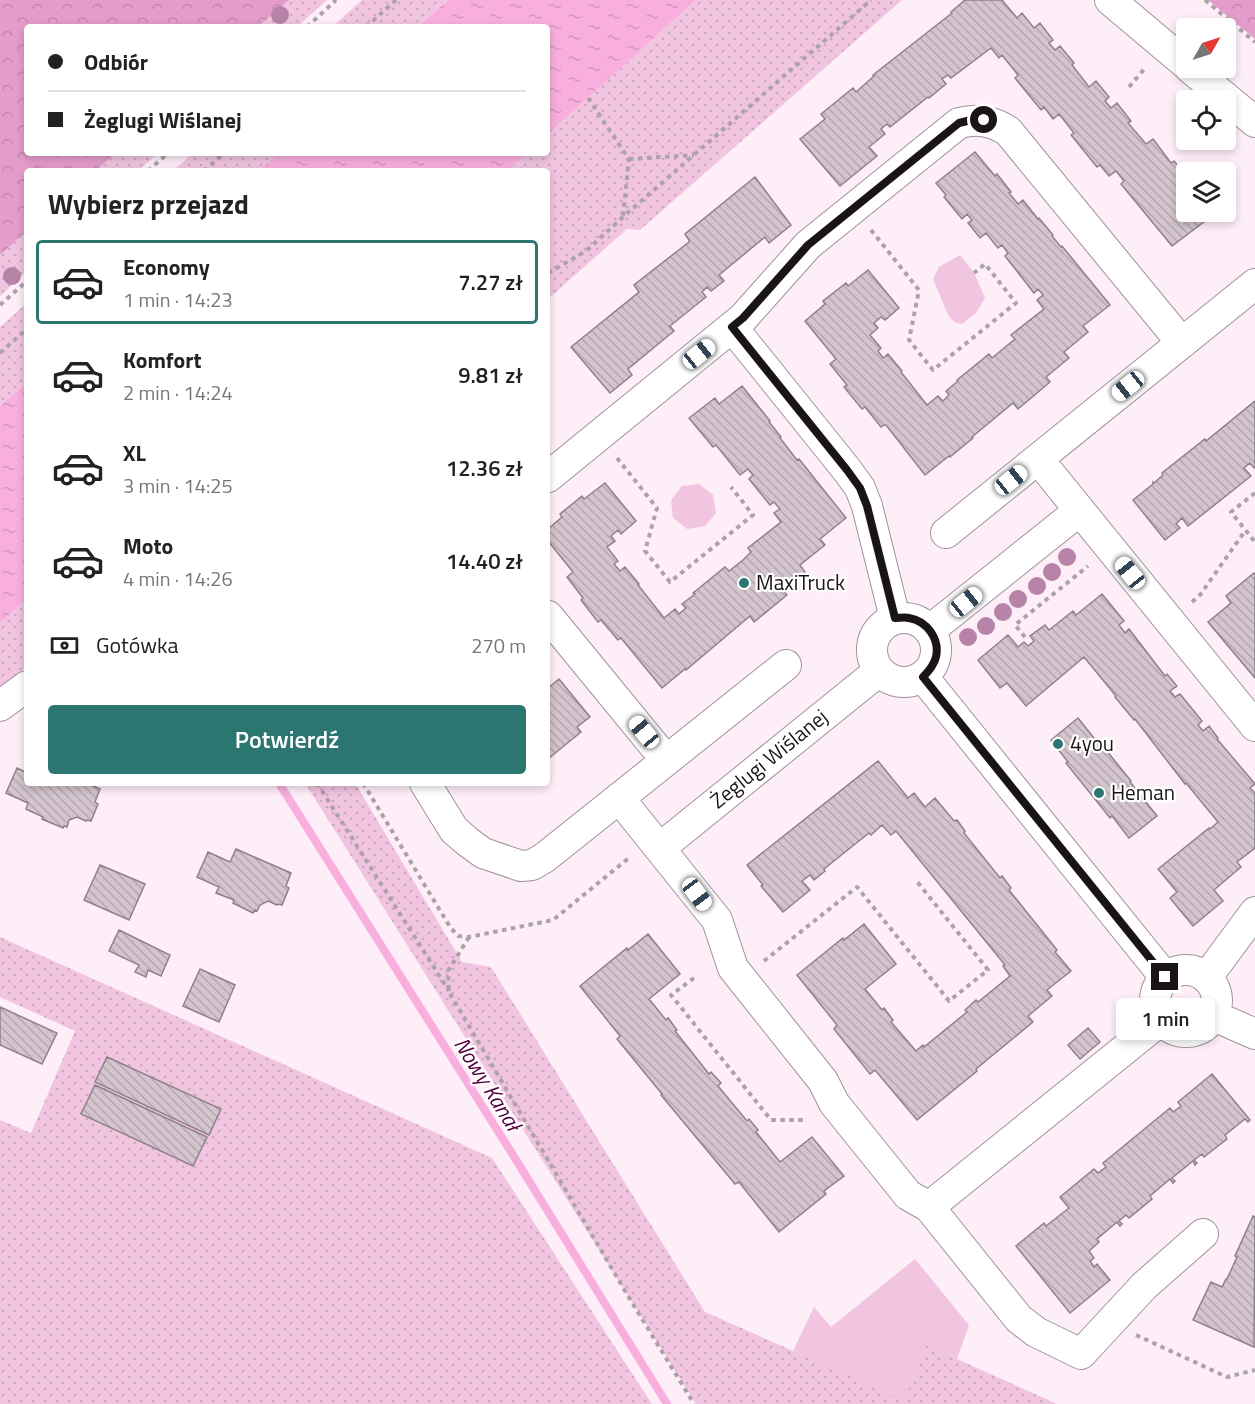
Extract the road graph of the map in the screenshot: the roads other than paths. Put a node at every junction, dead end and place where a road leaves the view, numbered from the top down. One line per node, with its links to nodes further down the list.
1 (1110, 0): 2 (street)
2 (1176, 56)
3 (1202, 78): 4 (street)
4 (1255, 122)
5 (1255, 284): 7 (street)
6 (732, 327): 7 (street); 9 (street); 13 (street)
7 (1182, 343): 8 (street)
8 (1038, 459): 10 (street); 11 (street)
9 (550, 475)
10 (1079, 511): 14 (street); 20 (street)
11 (946, 532)
12 (550, 618): 21 (street)
13 (895, 618): 14 (street); 16 (street)
14 (930, 630): 17 (street)
15 (786, 665): 21 (street)
16 (879, 671): 17 (street); 24 (street, Żeglugi Wiślanej)
17 (923, 677): 26 (street)
18 (24, 688): 19 (street)
19 (0, 706)
20 (1255, 726)
21 (666, 760): 23 (street)
22 (427, 786): 23 (street)
23 (619, 798): 24 (street)
24 (660, 848): 31 (street)
25 (1255, 912): 27 (street)
26 (1165, 977): 27 (street); 29 (street)
27 (1207, 977): 28 (street)
28 (1214, 1016): 29 (street); 30 (street)
29 (1161, 1020): 31 (street)
30 (1255, 1034)
31 (929, 1207): 32 (street)
32 (1203, 1234)

